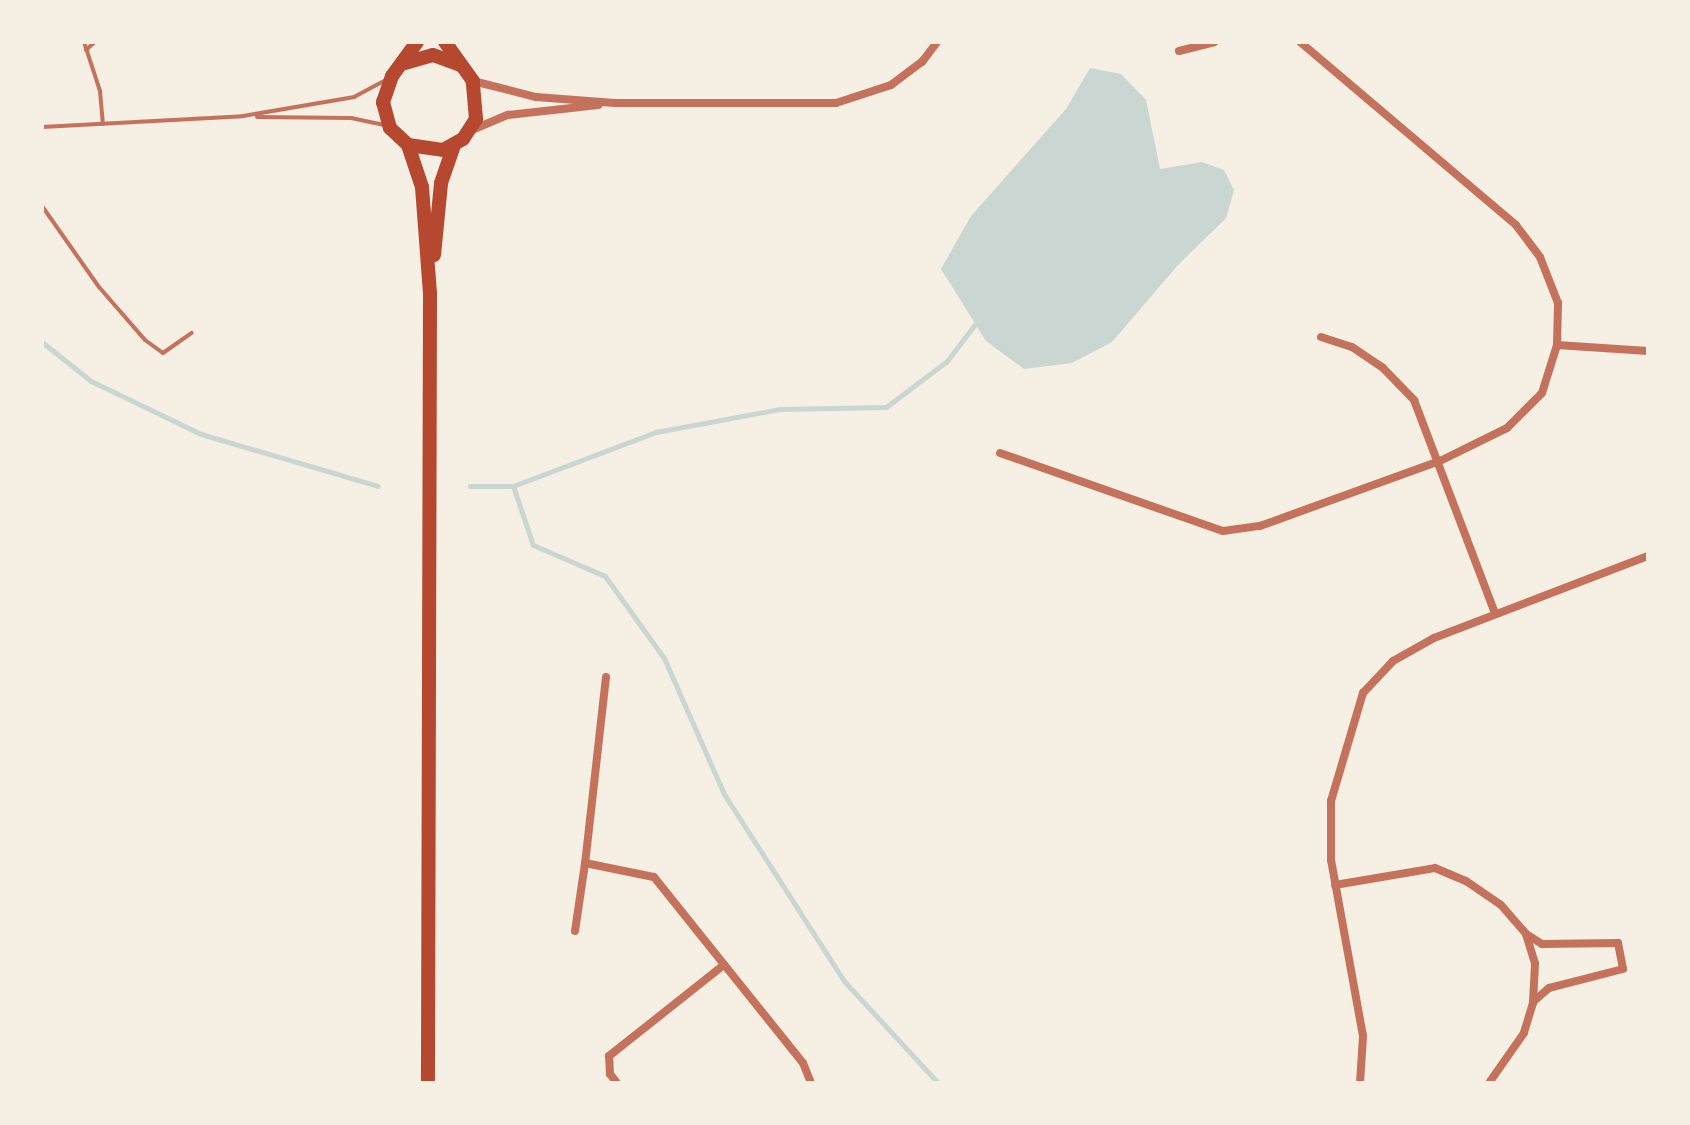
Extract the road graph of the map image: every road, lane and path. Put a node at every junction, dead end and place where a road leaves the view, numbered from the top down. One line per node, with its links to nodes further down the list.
1 (86, 42): 8 (lane)
2 (95, 42): 8 (lane)
3 (417, 42): 10 (main road)
4 (445, 42): 11 (main road)
5 (937, 42): 14 (street)
6 (1214, 42): 9 (street)
7 (1300, 42): 26 (street)
8 (86, 50): 16 (lane)
9 (1179, 51)
10 (405, 63): 11 (main road); 12 (main road)
11 (460, 65): 13 (main road)
12 (392, 76): 15 (lane); 18 (main road)
13 (473, 81): 14 (street); 19 (main road)
14 (615, 103): 19 (street)
15 (243, 116): 16 (lane); 18 (lane)
16 (103, 124): 17 (lane)
17 (42, 127)
18 (390, 128): 20 (main road)
19 (471, 131): 21 (main road)
20 (408, 145): 21 (main road); 23 (main road)
21 (454, 146): 23 (main road)
22 (42, 206): 24 (lane)
23 (430, 294): 39 (main road)
24 (192, 333)
25 (1321, 337): 29 (street)
26 (1557, 345): 27 (street); 29 (street)
27 (1648, 351)
28 (1000, 453): 29 (street)
29 (1440, 461): 31 (street)
30 (1648, 556): 31 (street)
31 (1495, 613): 34 (street)
32 (606, 677): 33 (street)
33 (585, 863): 35 (street); 37 (street)
34 (1335, 885): 36 (street); 42 (street)
35 (575, 931)
36 (1526, 934): 38 (street); 38 (street)
37 (724, 965): 40 (street); 41 (street)
38 (1533, 1003): 43 (street)
39 (428, 1083)
40 (617, 1083)
41 (811, 1083)
42 (1360, 1083)
43 (1489, 1083)

